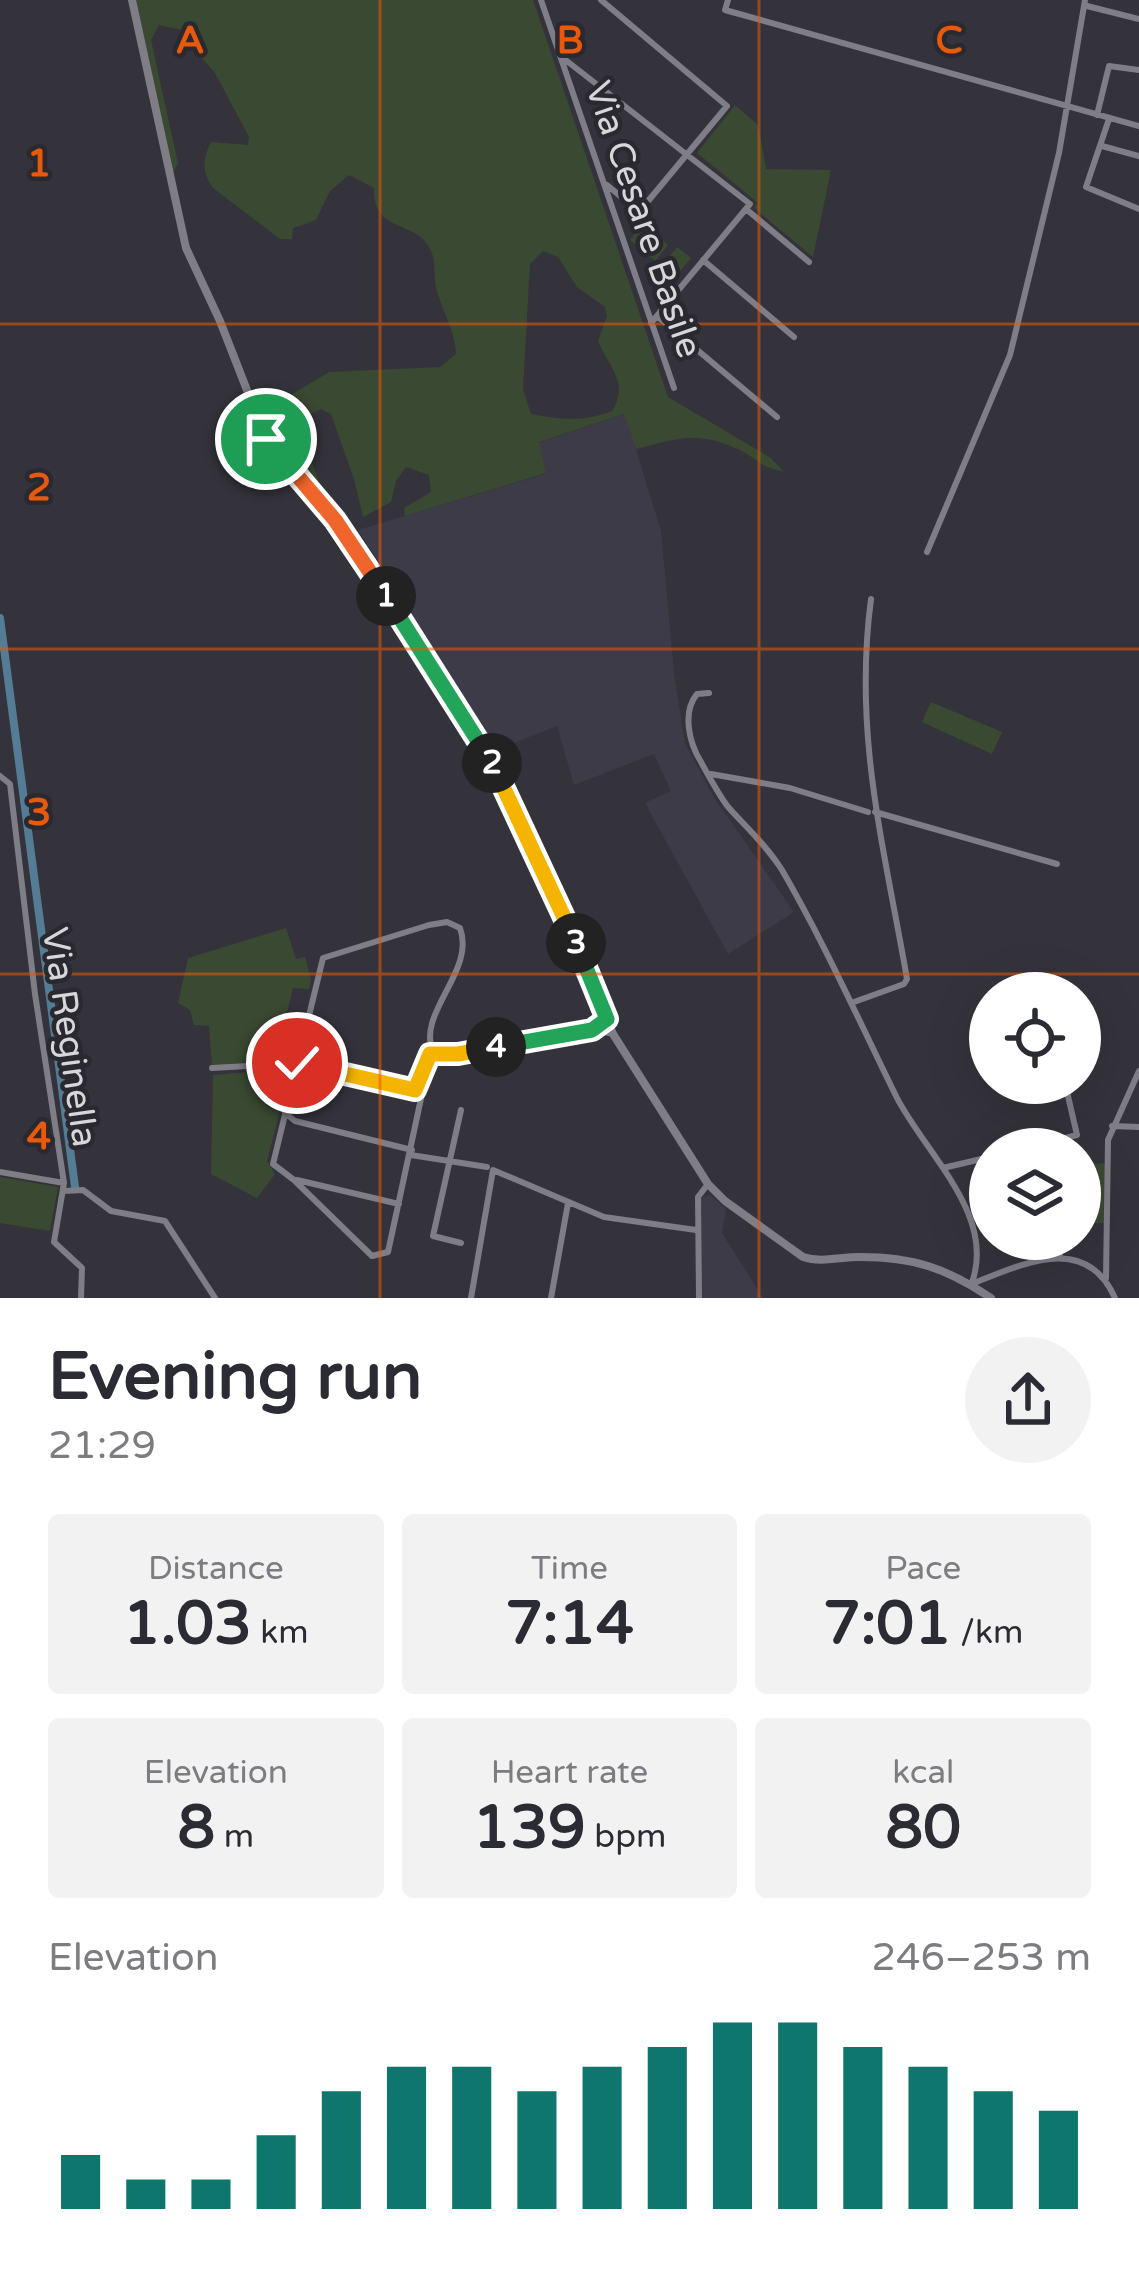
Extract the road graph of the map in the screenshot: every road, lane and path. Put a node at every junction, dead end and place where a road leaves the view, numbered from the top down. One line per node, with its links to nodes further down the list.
1 (132, 0): 33 (street)
2 (541, 0): 7 (street, Via Cesare Basile)
3 (601, 0): 14 (street)
4 (728, 0): 9 (street)
5 (1086, 3): 6 (street); 9 (street)
6 (1139, 19)
7 (561, 56): 14 (street); 16 (street, Via Cesare Basile)
8 (1139, 70): 10 (street)
9 (1068, 107): 10 (street); 25 (street)
10 (1096, 116): 11 (street)
11 (1109, 119): 12 (street); 13 (street)
12 (1139, 126)
13 (1101, 146): 15 (street); 18 (street)
14 (688, 154): 16 (street); 17 (street)
15 (1139, 156)
16 (606, 184): 21 (street, Via Cesare Basile)
17 (746, 209): 19 (street); 20 (street)
18 (1139, 209)
19 (703, 260): 21 (street); 22 (street)
20 (808, 262)
21 (654, 320): 23 (street, Via Cesare Basile); 24 (street)
22 (794, 337)
23 (674, 388)
24 (777, 417)
25 (927, 552)
26 (871, 599): 30 (street)
27 (709, 693): 28 (street)
28 (711, 774): 30 (street); 32 (street)
29 (0, 776): 53 (street, Via Reginella)
30 (872, 812): 31 (street); 32 (street)
31 (1057, 864)
32 (854, 1002): 49 (street)
33 (607, 1019): 34 (street); 35 (street)
34 (592, 1030): 35 (street); 36 (street)
35 (613, 1034): 52 (street)
36 (433, 1053): 37 (street); 40 (street)
37 (297, 1063): 38 (street); 40 (street); 42 (street)
38 (212, 1068)
39 (1139, 1071): 43 (street)
40 (420, 1091): 45 (street)
41 (461, 1110): 47 (street)
42 (285, 1113): 45 (street); 51 (street)
43 (1112, 1126): 44 (street); 60 (street)
44 (1139, 1127)
45 (411, 1152): 47 (street); 55 (street)
46 (969, 1162): 49 (street)
47 (449, 1163): 48 (street); 57 (street)
48 (487, 1167)
49 (943, 1168): 61 (street)
50 (0, 1172): 53 (street)
51 (294, 1180): 55 (street); 55 (street)
52 (708, 1184): 56 (street); 61 (street)
53 (66, 1188): 62 (street, Via Reginella); 63 (street)
54 (568, 1203): 56 (street); 64 (street); 65 (street)
55 (399, 1204)
56 (695, 1230): 66 (street)
57 (461, 1243)
58 (1050, 1260): 61 (street)
59 (1071, 1260): 60 (street)
60 (1106, 1278): 68 (street)
61 (971, 1285): 67 (street)
62 (81, 1298)
63 (215, 1298)
64 (471, 1298)
65 (550, 1298)
66 (699, 1298)
67 (991, 1298)
68 (1115, 1298)

